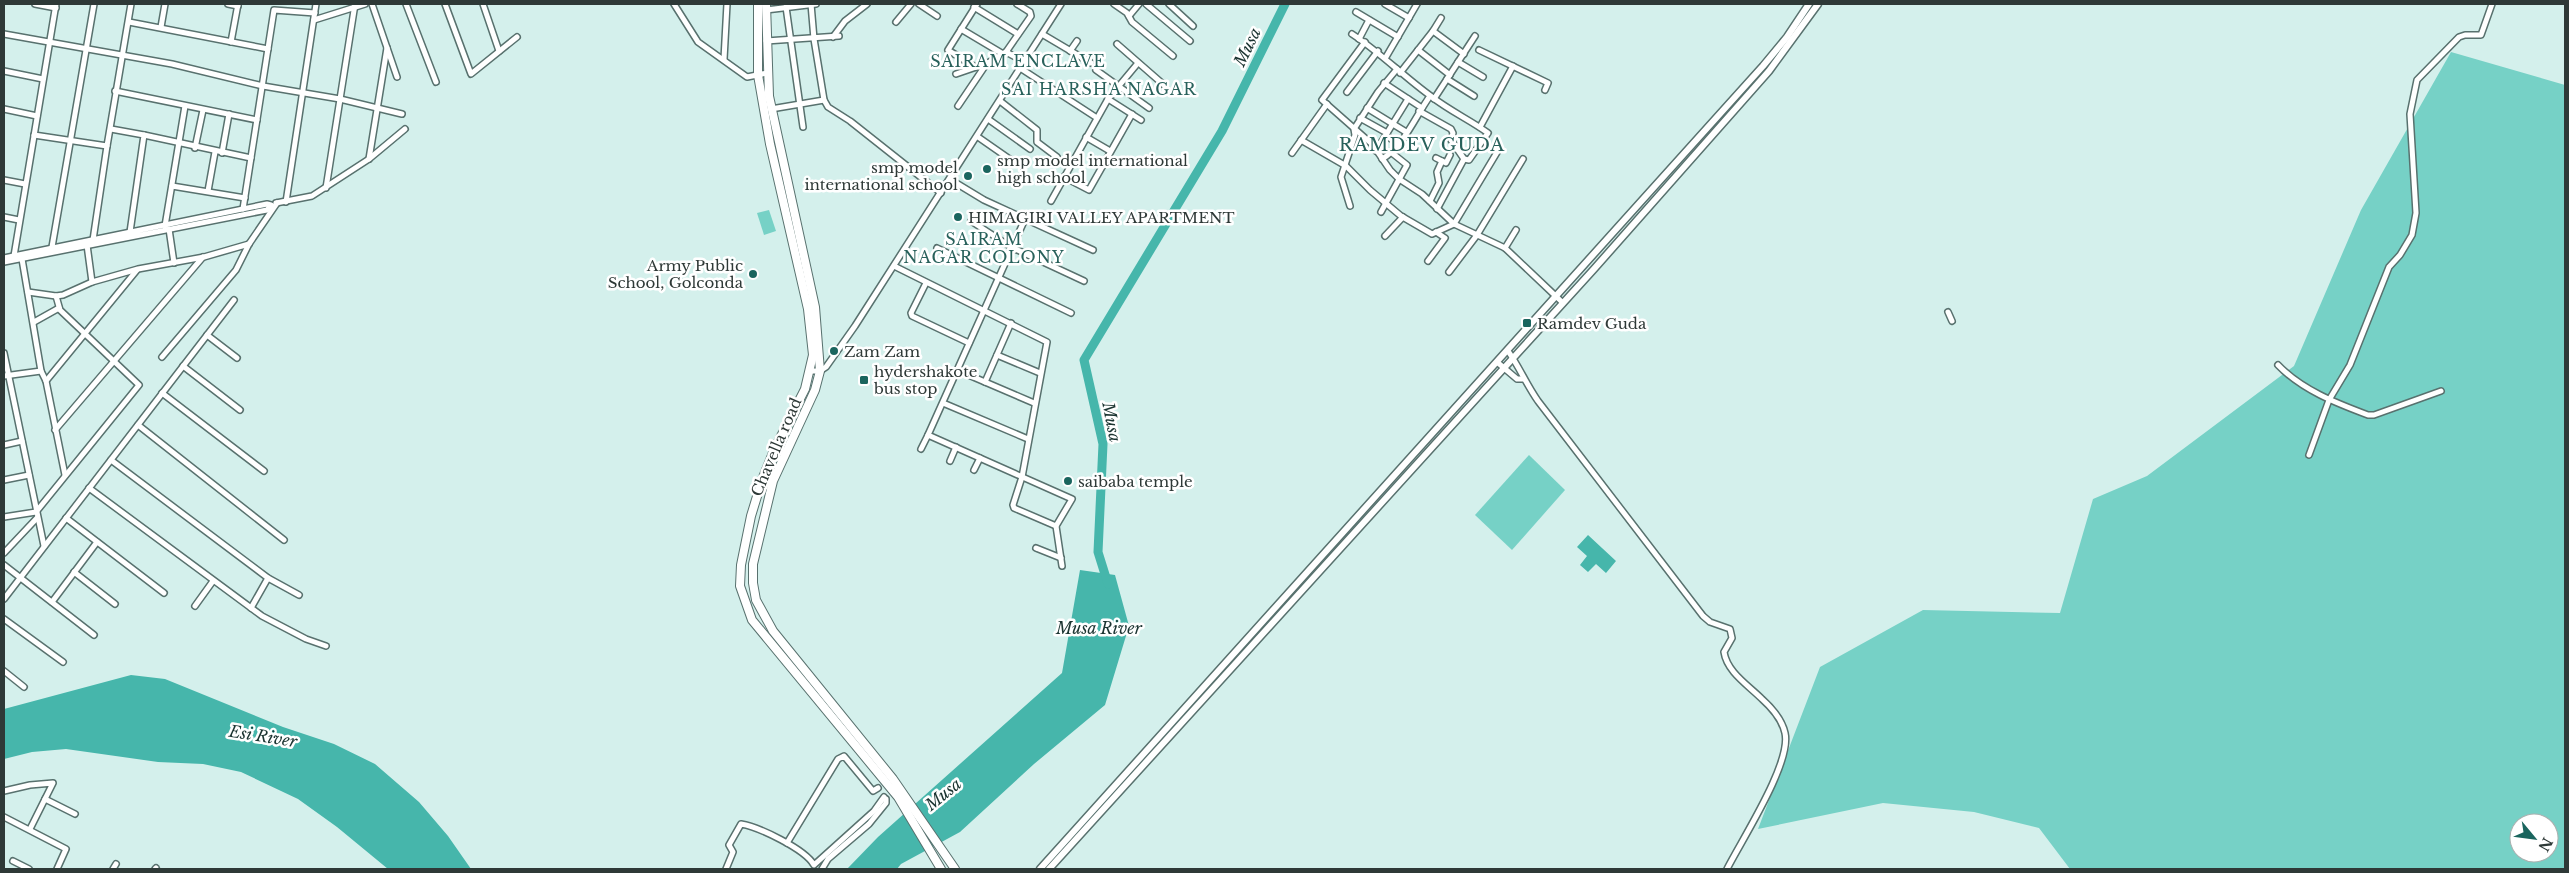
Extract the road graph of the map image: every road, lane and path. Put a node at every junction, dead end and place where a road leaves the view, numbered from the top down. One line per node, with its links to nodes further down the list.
1 (35, 4): 35 (street)
2 (94, 4): 70 (street)
3 (131, 4): 47 (street)
4 (165, 4): 50 (street)
5 (228, 4): 32 (street)
6 (275, 4): 38 (street)
7 (316, 4): 40 (street)
8 (365, 4): 33 (street)
9 (372, 4): 71 (street)
10 (406, 4): 102 (street)
11 (445, 4): 75 (street)
12 (483, 4): 75 (street)
13 (674, 4): 83 (street)
14 (727, 4): 83 (street)
15 (758, 4): 97 (highway, Chavella road)
16 (811, 4): 17 (street); 37 (street); 60 (street)
17 (816, 4)
18 (867, 4): 60 (street)
19 (911, 4): 48 (street)
20 (919, 4): 41 (street)
21 (1017, 4): 54 (street)
22 (1061, 4): 55 (street)
23 (1114, 4): 42 (street)
24 (1139, 4): 42 (street)
25 (1146, 4): 66 (street)
26 (1169, 4): 49 (street)
27 (1385, 4): 43 (street)
28 (1417, 4): 43 (street)
29 (1809, 4): 234 (main road)
30 (1818, 4): 234 (main road)
31 (2492, 4): 267 (street)
32 (238, 5): 65 (street)
33 (355, 5): 45 (street); 115 (street)
34 (976, 5): 51 (street); 54 (street)
35 (56, 6): 68 (street)
36 (766, 7): 37 (street); 62 (highway, Chavella road)
37 (786, 7): 63 (street)
38 (274, 10): 40 (street); 72 (street)
39 (1356, 12): 46 (street)
40 (315, 13): 45 (street)
41 (937, 16)
42 (1129, 16): 81 (street)
43 (1409, 18): 59 (street)
44 (1441, 18): 52 (street)
45 (314, 20): 109 (street)
46 (1369, 20): 59 (street); 61 (street)
47 (129, 22): 50 (street); 80 (street)
48 (896, 22)
49 (1193, 26)
50 (161, 27): 65 (street)
51 (961, 28): 78 (street); 90 (street)
52 (1433, 31): 73 (street); 79 (street)
53 (4, 34): 68 (street)
54 (1018, 34): 78 (street)
55 (1042, 34): 76 (street); 84 (street)
56 (1352, 34): 61 (street)
57 (1475, 36): 79 (street)
58 (516, 37): 75 (street)
59 (1398, 37): 82 (street)
60 (814, 39): 63 (street); 116 (street)
61 (1359, 39): 67 (street)
62 (765, 41): 63 (street); 95 (highway, Chavella road)
63 (790, 41): 118 (street)
64 (1077, 41): 76 (street)
65 (231, 42): 72 (street)
66 (1190, 42)
67 (1365, 42): 77 (street); 119 (street)
68 (50, 43): 70 (street); 100 (street)
69 (1117, 44): 87 (street)
70 (86, 48): 80 (street); 151 (street)
71 (387, 48): 98 (street); 123 (street)
72 (268, 49): 106 (street)
73 (1418, 50): 94 (street); 99 (street)
74 (1480, 50): 89 (street)
75 (499, 51)
76 (1070, 51): 88 (street)
77 (1378, 51): 82 (street); 110 (street)
78 (1004, 53): 84 (street); 86 (street)
79 (1464, 54): 85 (street)
80 (122, 55): 106 (street); 108 (street)
81 (1173, 56)
82 (1386, 57): 94 (street)
83 (724, 59): 97 (street)
84 (1025, 62): 91 (street)
85 (1458, 62): 99 (street); 101 (street)
86 (988, 63): 90 (street); 121 (street)
87 (1138, 63): 104 (street); 105 (street)
88 (1091, 64)
89 (1513, 66): 107 (street); 140 (street)
90 (975, 67): 96 (street)
91 (1020, 68): 117 (street); 134 (street)
92 (1096, 70): 104 (street)
93 (4, 71): 100 (street)
94 (1398, 71): 103 (street); 112 (street)
95 (767, 73): 97 (street); 126 (highway, Chavella road)
96 (956, 74)
97 (758, 75): 258 (highway, Chavella road)
98 (397, 77)
99 (1448, 77): 111 (street); 112 (street)
100 (43, 78): 132 (street)
101 (1483, 78)
102 (436, 82)
103 (1384, 84): 114 (street); 125 (street)
104 (1118, 85): 113 (street); 124 (street)
105 (1164, 85)
106 (263, 86): 109 (street); 136 (street)
107 (1545, 90)
108 (115, 91): 120 (street); 141 (street)
109 (302, 92): 115 (street); 189 (street)
110 (1348, 92)
111 (1474, 96)
112 (1432, 98): 127 (street); 140 (street)
113 (1108, 99): 131 (street); 134 (street)
114 (1408, 99): 127 (street); 138 (street)
115 (340, 100): 123 (street); 182 (street)
116 (824, 100): 118 (street); 185 (street)
117 (1000, 101): 133 (street); 165 (street)
118 (798, 104): 126 (street); 139 (street)
119 (1327, 104): 143 (street); 150 (street)
120 (185, 106): 128 (street); 152 (street)
121 (958, 106)
122 (4, 108): 132 (street)
123 (378, 108): 130 (street); 169 (street)
124 (1149, 108)
125 (1367, 108): 135 (street); 138 (street)
126 (771, 109): 259 (highway, Chavella road)
127 (1421, 109): 144 (street); 171 (street)
128 (203, 110): 129 (street); 155 (street)
129 (230, 114): 136 (street); 161 (street)
130 (402, 114)
131 (1132, 114): 137 (street); 158 (street)
132 (37, 116): 145 (street)
133 (988, 118): 148 (street); 157 (street)
134 (1097, 118): 149 (street)
135 (1360, 118): 143 (street); 147 (street)
136 (257, 120): 166 (street)
137 (1141, 120)
138 (1393, 125): 144 (street); 147 (street)
139 (803, 127)
140 (1480, 127): 171 (street)
141 (111, 129): 146 (street); 154 (street)
142 (405, 129): 169 (street)
143 (1354, 130): 159 (street); 174 (street)
144 (1406, 132): 153 (street)
145 (34, 135): 151 (street); 179 (street)
146 (144, 135): 152 (street); 205 (street)
147 (1386, 135): 153 (street); 159 (street)
148 (978, 137): 172 (street); 178 (street)
149 (1086, 138): 158 (street); 175 (street)
150 (1301, 140): 162 (street); 174 (street)
151 (70, 141): 154 (street); 213 (street)
152 (178, 144): 155 (street); 181 (street)
153 (1400, 144): 163 (street)
154 (107, 146): 209 (street)
155 (195, 148): 160 (street)
156 (1500, 149): 202 (street)
157 (1030, 150)
158 (1110, 151): 175 (street)
159 (1376, 151): 170 (street)
160 (215, 152): 161 (street); 183 (street)
161 (222, 153): 166 (street)
162 (1292, 153)
163 (1392, 153): 170 (street); 176 (street)
164 (1450, 155): 173 (street)
165 (1057, 157)
166 (251, 158): 186 (street)
167 (1436, 158): 173 (street)
168 (1523, 158): 207 (street)
169 (370, 159): 182 (street)
170 (1382, 159): 176 (street)
171 (1464, 159): 184 (street)
172 (1011, 160)
173 (1442, 161): 180 (street)
174 (1346, 166): 190 (street); 193 (street)
175 (1064, 177): 187 (street)
176 (1399, 179): 188 (street); 190 (street)
177 (4, 180): 179 (street)
178 (951, 180): 185 (street); 199 (street)
179 (25, 184): 200 (street)
180 (1438, 185): 184 (street); 188 (street)
181 (172, 186): 183 (street); 203 (street)
182 (326, 188): 189 (street)
183 (208, 191): 186 (street)
184 (1447, 191): 195 (street)
185 (941, 193): 224 (street)
186 (244, 198): 194 (street)
187 (1051, 201)
188 (1430, 201): 195 (street)
189 (286, 202): 191 (street)
190 (1386, 202): 196 (street); 198 (street)
191 (277, 203): 192 (street); 210 (street)
192 (271, 205): 194 (street); 203 (street)
193 (1350, 206)
194 (243, 209): 203 (street)
195 (1437, 209): 202 (street)
196 (1381, 212)
197 (4, 217): 200 (street)
198 (1403, 217): 206 (street); 208 (street)
199 (1025, 219): 212 (street); 216 (street)
200 (19, 220): 217 (street)
201 (971, 220): 212 (street)
202 (1454, 224): 206 (street); 207 (street)
203 (167, 227): 205 (street); 211 (street); 223 (street)
204 (1516, 230): 215 (street)
205 (130, 232): 209 (street)
206 (1436, 232): 221 (street)
207 (1478, 235): 215 (street); 226 (street)
208 (1385, 236)
209 (93, 240): 213 (street)
210 (250, 244): 218 (street); 248 (street)
211 (87, 245): 220 (street); 229 (street)
212 (1011, 247): 227 (street); 228 (street)
213 (52, 248): 217 (street)
214 (937, 248): 227 (street)
215 (1505, 248): 234 (street)
216 (1093, 250)
217 (14, 256): 219 (street)
218 (204, 257): 223 (street); 251 (street)
219 (4, 258)
220 (22, 259): 222 (street); 231 (street)
221 (1428, 261)
222 (4, 262)
223 (174, 263): 225 (street)
224 (894, 266): 230 (street); 259 (street)
225 (138, 270): 229 (street); 242 (street)
226 (1449, 272)
227 (998, 280): 236 (street); 237 (street)
228 (1084, 281)
229 (92, 282): 232 (street)
230 (926, 283): 236 (street); 244 (street)
231 (28, 292): 232 (street); 240 (street)
232 (56, 296): 235 (street)
233 (234, 300): 243 (street)
234 (1560, 300): 245 (main road); 250 (main road)
235 (59, 308): 240 (street); 242 (street)
236 (984, 310): 241 (street); 244 (street)
237 (1071, 312)
238 (1948, 312): 239 (street)
239 (1952, 321)
240 (34, 322): 257 (street)
241 (1011, 323): 247 (street); 260 (street)
242 (85, 334): 251 (street); 263 (street)
243 (207, 335): 249 (street); 254 (street)
244 (969, 343): 256 (street)
245 (1508, 351): 250 (street); 252 (main road)
246 (4, 353): 261 (street)
247 (997, 355): 260 (street); 264 (street)
248 (162, 357)
249 (237, 358)
250 (1513, 358): 255 (main road); 262 (street)
251 (114, 359): 272 (street); 286 (street)
252 (1497, 362): 255 (street); 335 (main road)
253 (2278, 365): 267 (street)
254 (184, 366): 266 (street); 270 (street)
255 (1503, 367): 262 (street); 336 (main road)
256 (957, 370): 264 (street); 268 (street)
257 (41, 371): 261 (street); 263 (street)
258 (810, 371): 259 (street); 319 (highway, Chavella road)
259 (820, 371): 319 (highway, Chavella road)
260 (1040, 373): 269 (street)
261 (6, 375): 275 (street)
262 (1523, 380): 337 (street)
263 (46, 381): 272 (street)
264 (985, 382): 269 (street)
265 (2440, 392): 267 (street)
266 (162, 393): 271 (street); 284 (street)
267 (2329, 400): 279 (street)
268 (942, 403): 273 (street); 274 (street)
269 (1034, 403): 274 (street)
270 (240, 410)
271 (138, 425): 281 (street); 294 (street)
272 (55, 430): 286 (street)
273 (928, 435): 277 (street); 278 (street)
274 (1028, 439): 287 (street)
275 (22, 441): 276 (street); 285 (street)
276 (4, 445)
277 (956, 447): 280 (street); 282 (street)
278 (921, 449)
279 (2309, 455)
280 (980, 458): 283 (street); 287 (street)
281 (111, 460): 289 (street); 304 (street)
282 (950, 462)
283 (974, 470)
284 (264, 471)
285 (29, 475): 288 (street); 290 (street)
286 (65, 475): 290 (street)
287 (1022, 476): 293 (street); 293 (street)
288 (4, 480)
289 (89, 488): 292 (street); 305 (street)
290 (36, 515): 291 (street); 296 (street); 298 (street)
291 (4, 517)
292 (66, 518): 295 (street); 296 (street)
293 (1056, 526): 299 (street)
294 (284, 540)
295 (97, 542): 302 (street); 306 (street)
296 (44, 546): 303 (street)
297 (1036, 548): 299 (street)
298 (4, 553)
299 (1061, 558): 301 (street)
300 (4, 565): 303 (street)
301 (1062, 566)
302 (74, 572): 309 (street); 310 (street)
303 (19, 577): 308 (street); 309 (street)
304 (268, 578): 307 (street); 312 (street)
305 (213, 581): 311 (street); 312 (street)
306 (164, 593)
307 (299, 595)
308 (4, 599)
309 (52, 602): 314 (street)
310 (115, 604)
311 (195, 606)
312 (251, 608): 315 (street)
313 (4, 619): 316 (street)
314 (94, 635)
315 (326, 646)
316 (63, 662)
317 (4, 671): 318 (street)
318 (24, 686)
319 (890, 782): 333 (highway); 334 (highway, Chavella road)
320 (4, 791): 321 (street)
321 (45, 799): 323 (street); 325 (street)
322 (879, 801): 326 (street); 328 (street); 332 (street)
323 (75, 814)
324 (4, 817): 325 (street)
325 (30, 829): 330 (street)
326 (787, 843): 328 (street); 331 (street)
327 (12, 861): 329 (street)
328 (812, 867)
329 (29, 869)
330 (57, 869)
331 (726, 869)
332 (822, 869)
333 (941, 869)
334 (955, 869)
335 (1040, 869)
336 (1049, 869)
337 (1726, 869)

